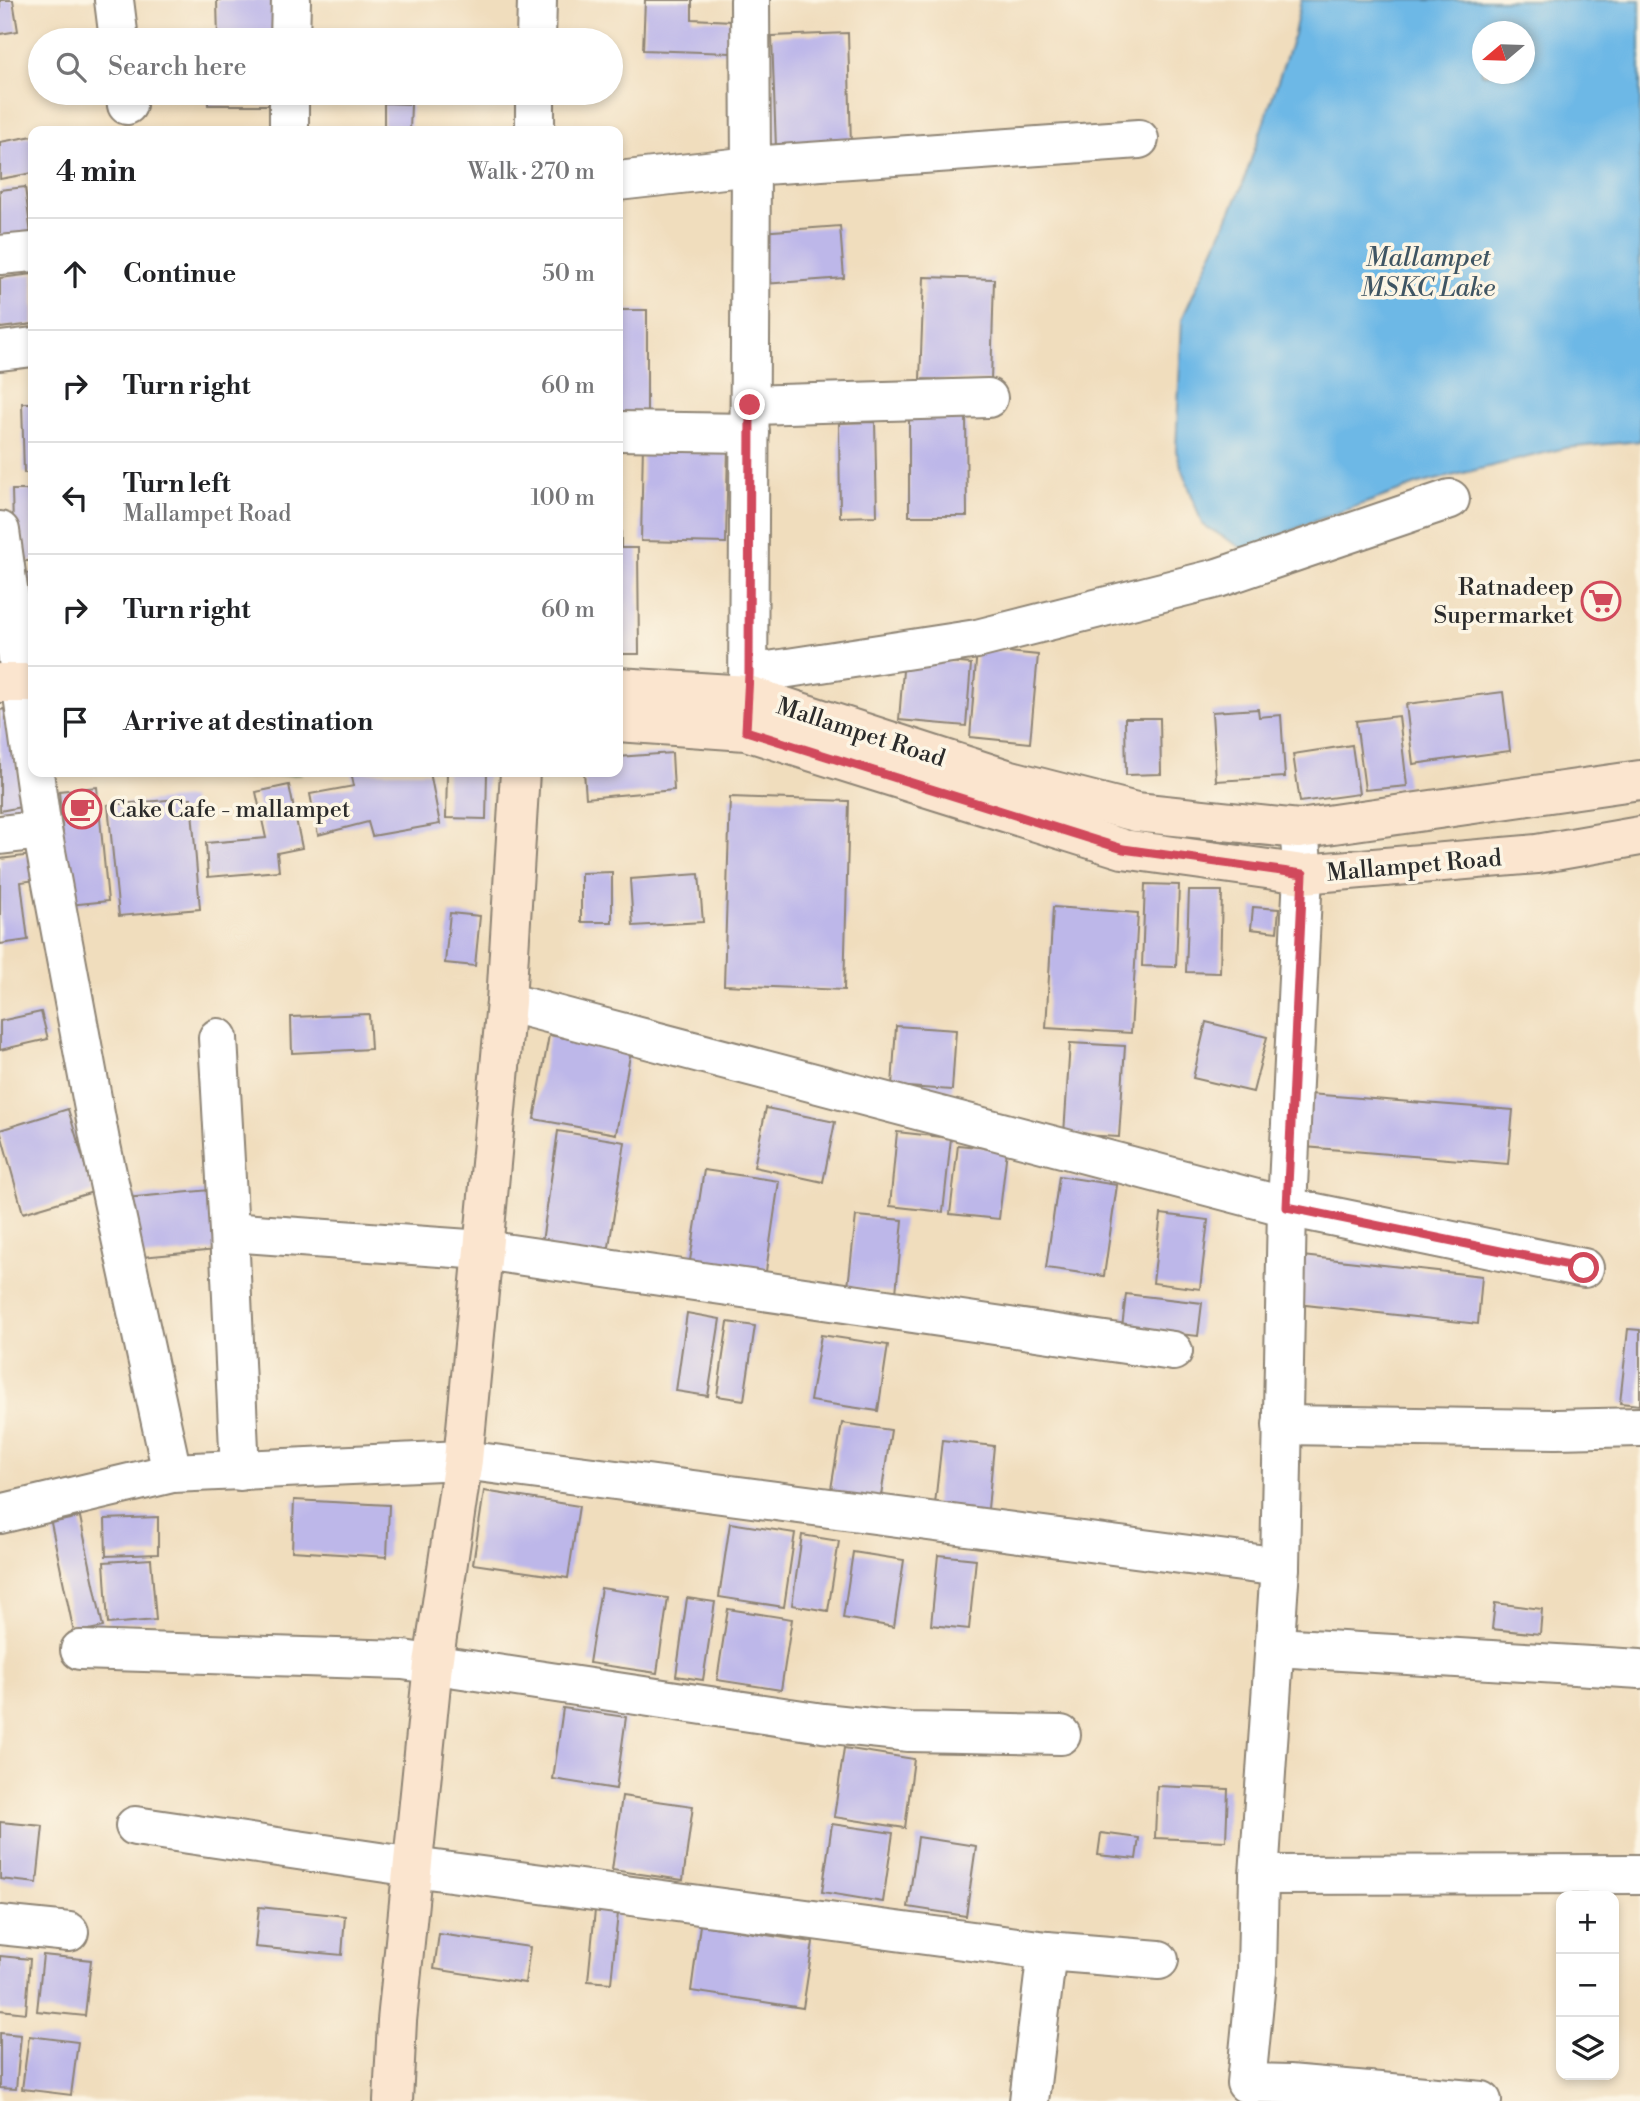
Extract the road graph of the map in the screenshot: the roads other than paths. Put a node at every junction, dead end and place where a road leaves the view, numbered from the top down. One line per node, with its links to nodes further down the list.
1 (114, 0): 5 (street)
2 (291, 0): 6 (street)
3 (537, 0): 7 (street)
4 (750, 0): 13 (street)
5 (118, 28)
6 (290, 28)
7 (536, 28)
8 (289, 105): 10 (street)
9 (536, 105): 11 (street)
10 (289, 126)
11 (535, 126)
12 (1139, 139): 13 (street)
13 (751, 166): 14 (street); 20 (street)
14 (623, 180)
15 (28, 252): 16 (street)
16 (0, 255)
17 (28, 348): 18 (street)
18 (0, 352)
19 (988, 398): 20 (street)
20 (750, 419): 21 (street); 26 (street)
21 (623, 431)
22 (1450, 499): 26 (street)
23 (0, 531): 24 (street)
24 (18, 683): 28 (street)
25 (623, 688): 26 (main road, Mallampet Road)
26 (747, 700): 27 (main road, Mallampet Road); 32 (main road, Mallampet Road); 36 (main road, Mallampet Road)
27 (623, 721)
28 (28, 744)
29 (33, 777): 33 (street)
30 (520, 777): 37 (main road)
31 (1640, 780): 32 (main road, Mallampet Road)
32 (1299, 829): 36 (street)
33 (42, 830): 34 (street); 48 (street)
34 (0, 835)
35 (1640, 836): 36 (main road, Mallampet Road)
36 (1303, 874): 39 (street)
37 (506, 1002): 39 (street); 41 (main road)
38 (218, 1038): 40 (street)
39 (1287, 1207): 42 (street); 44 (street)
40 (229, 1232): 41 (street); 47 (street)
41 (484, 1250): 43 (street); 46 (main road)
42 (1584, 1268)
43 (1173, 1351)
44 (1282, 1425): 45 (street); 50 (street)
45 (1640, 1427)
46 (463, 1460): 47 (street); 50 (street); 53 (main road)
47 (240, 1471): 48 (street)
48 (172, 1473): 49 (street)
49 (0, 1514)
50 (1280, 1567): 51 (street)
51 (1276, 1647): 54 (street); 59 (street)
52 (80, 1650): 53 (street)
53 (433, 1664): 55 (street); 57 (main road)
54 (1640, 1669)
55 (1061, 1735)
56 (135, 1826): 57 (street)
57 (413, 1867): 62 (street); 65 (main road)
58 (1640, 1874): 59 (street)
59 (1259, 1875): 64 (street)
60 (0, 1925): 61 (street)
61 (69, 1932)
62 (1047, 1951): 63 (street); 66 (street)
63 (1159, 1960)
64 (1245, 2092): 67 (street)
65 (393, 2101)
66 (1029, 2101)
67 (1482, 2101)

